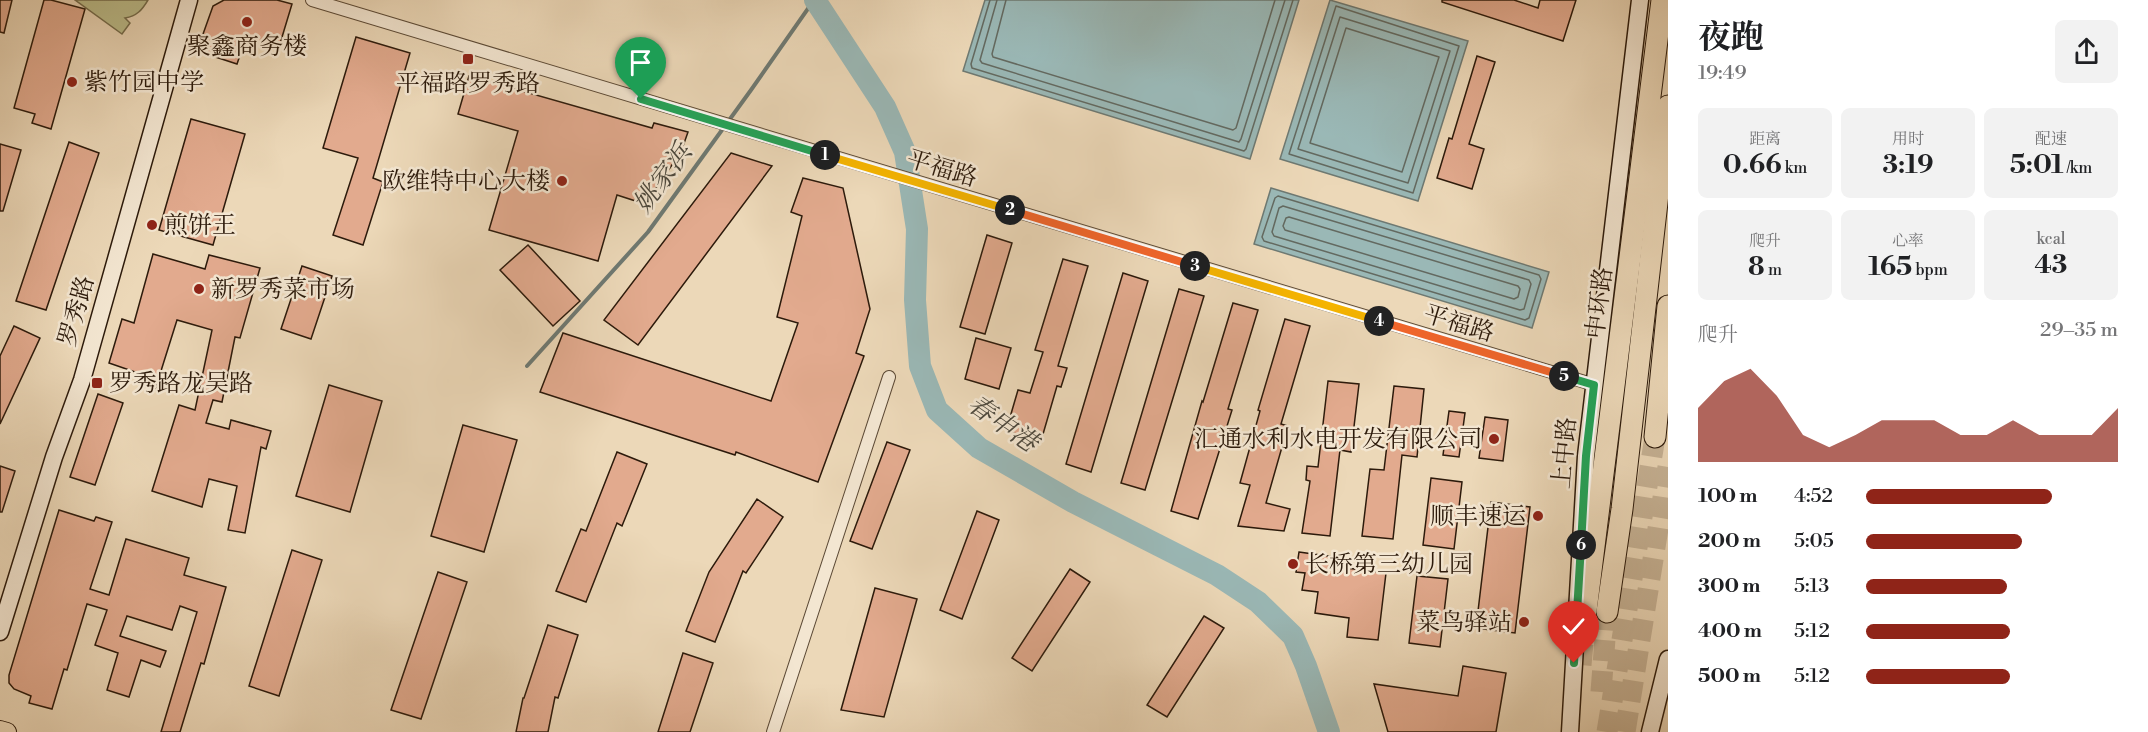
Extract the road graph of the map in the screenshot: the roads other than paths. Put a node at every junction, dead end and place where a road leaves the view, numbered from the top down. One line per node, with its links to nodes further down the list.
1 (189, 0): 12 (main road, 罗秀路)
2 (312, 0): 10 (street, 平福路)
3 (1640, 0): 10 (main road, 上中路)
4 (1652, 0): 7 (highway)
5 (1662, 0): 7 (highway, 中环路)
6 (1668, 106): 7 (highway, 中环路)
7 (1636, 213)
8 (1668, 306): 11 (highway)
9 (889, 377): 16 (street)
10 (1594, 385): 17 (main road, 上中路)
11 (1655, 437)
12 (0, 632)
13 (1668, 659): 18 (main road)
14 (0, 730): 15 (main road)
15 (7, 732)
16 (773, 732)
17 (1570, 732)
18 (1650, 732)

